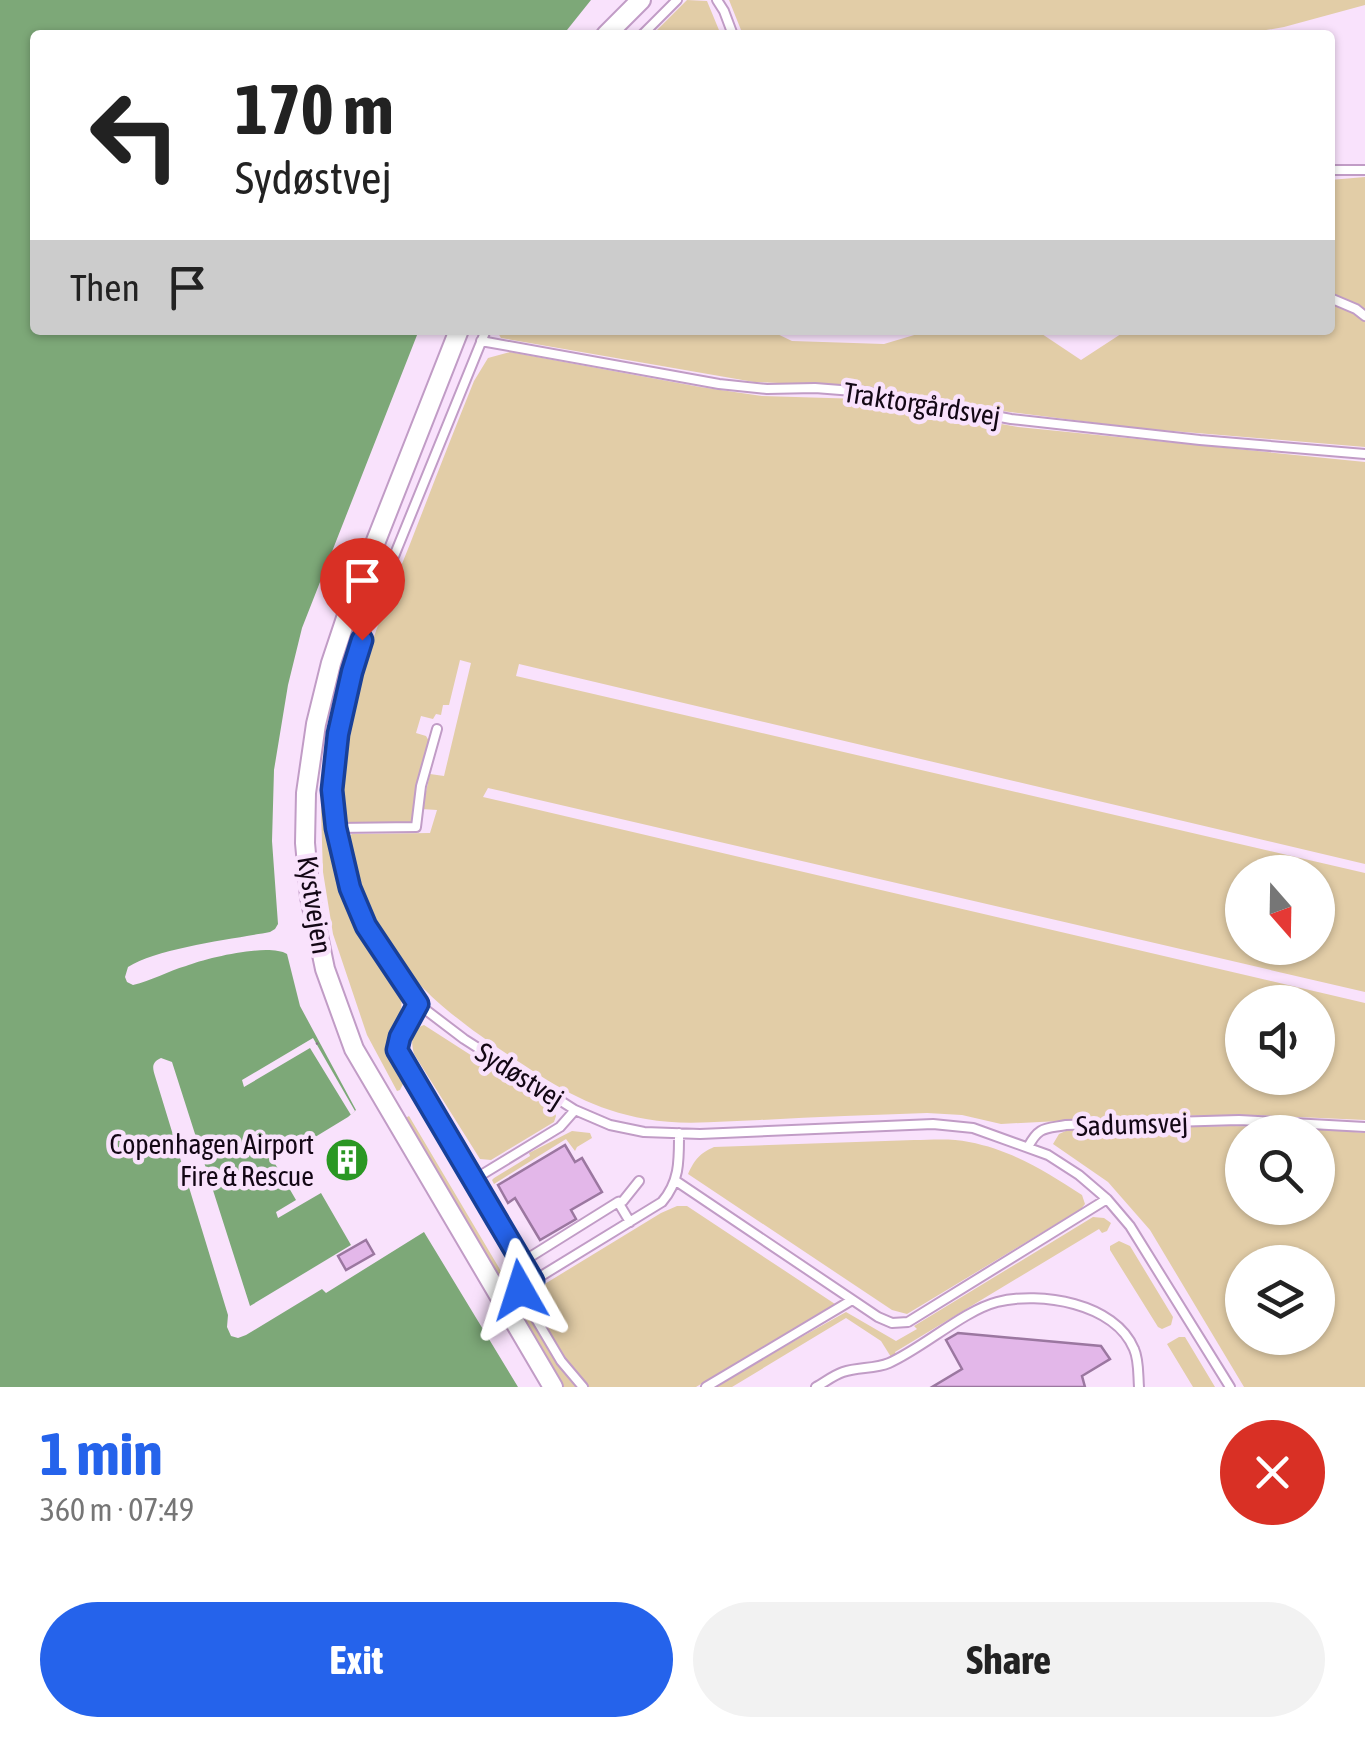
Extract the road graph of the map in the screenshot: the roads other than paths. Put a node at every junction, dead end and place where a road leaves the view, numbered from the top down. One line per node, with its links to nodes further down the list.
1 (641, 0): 4 (street)
2 (676, 0): 5 (lane)
3 (717, 0): 6 (lane)
4 (611, 30)
5 (647, 30)
6 (731, 30)
7 (1335, 170): 8 (lane)
8 (1365, 170)
9 (1335, 300): 10 (lane)
10 (1365, 316)
11 (457, 335): 31 (street, Kystvejen)
12 (484, 335): 13 (lane, Sydøstvej)
13 (481, 342): 14 (lane, Traktorgårdsvej); 16 (lane, Sydøstvej)
14 (1365, 454)
15 (436, 729): 16 (lane)
16 (336, 828): 17 (lane, Sydøstvej)
17 (418, 1004): 18 (lane, Sydøstvej); 22 (lane)
18 (575, 1110): 20 (lane, Sydøstvej); 22 (lane)
19 (1365, 1127): 21 (lane, Sadumsvej)
20 (679, 1134): 21 (lane, Sydøstvej); 23 (lane)
21 (1028, 1147): 25 (lane, Sydøstvej)
22 (473, 1180): 28 (lane)
23 (676, 1180): 27 (lane); 30 (lane)
24 (638, 1181): 26 (lane)
25 (1107, 1200): 30 (lane); 36 (lane, Sydøstvej)
26 (618, 1202): 27 (lane); 28 (lane)
27 (630, 1222): 29 (lane)
28 (522, 1262): 29 (lane)
29 (533, 1281): 32 (lane)
30 (852, 1300): 33 (lane)
31 (552, 1387)
32 (583, 1387)
33 (706, 1387)
34 (816, 1387): 35 (lane)
35 (1139, 1387)
36 (1230, 1387)

